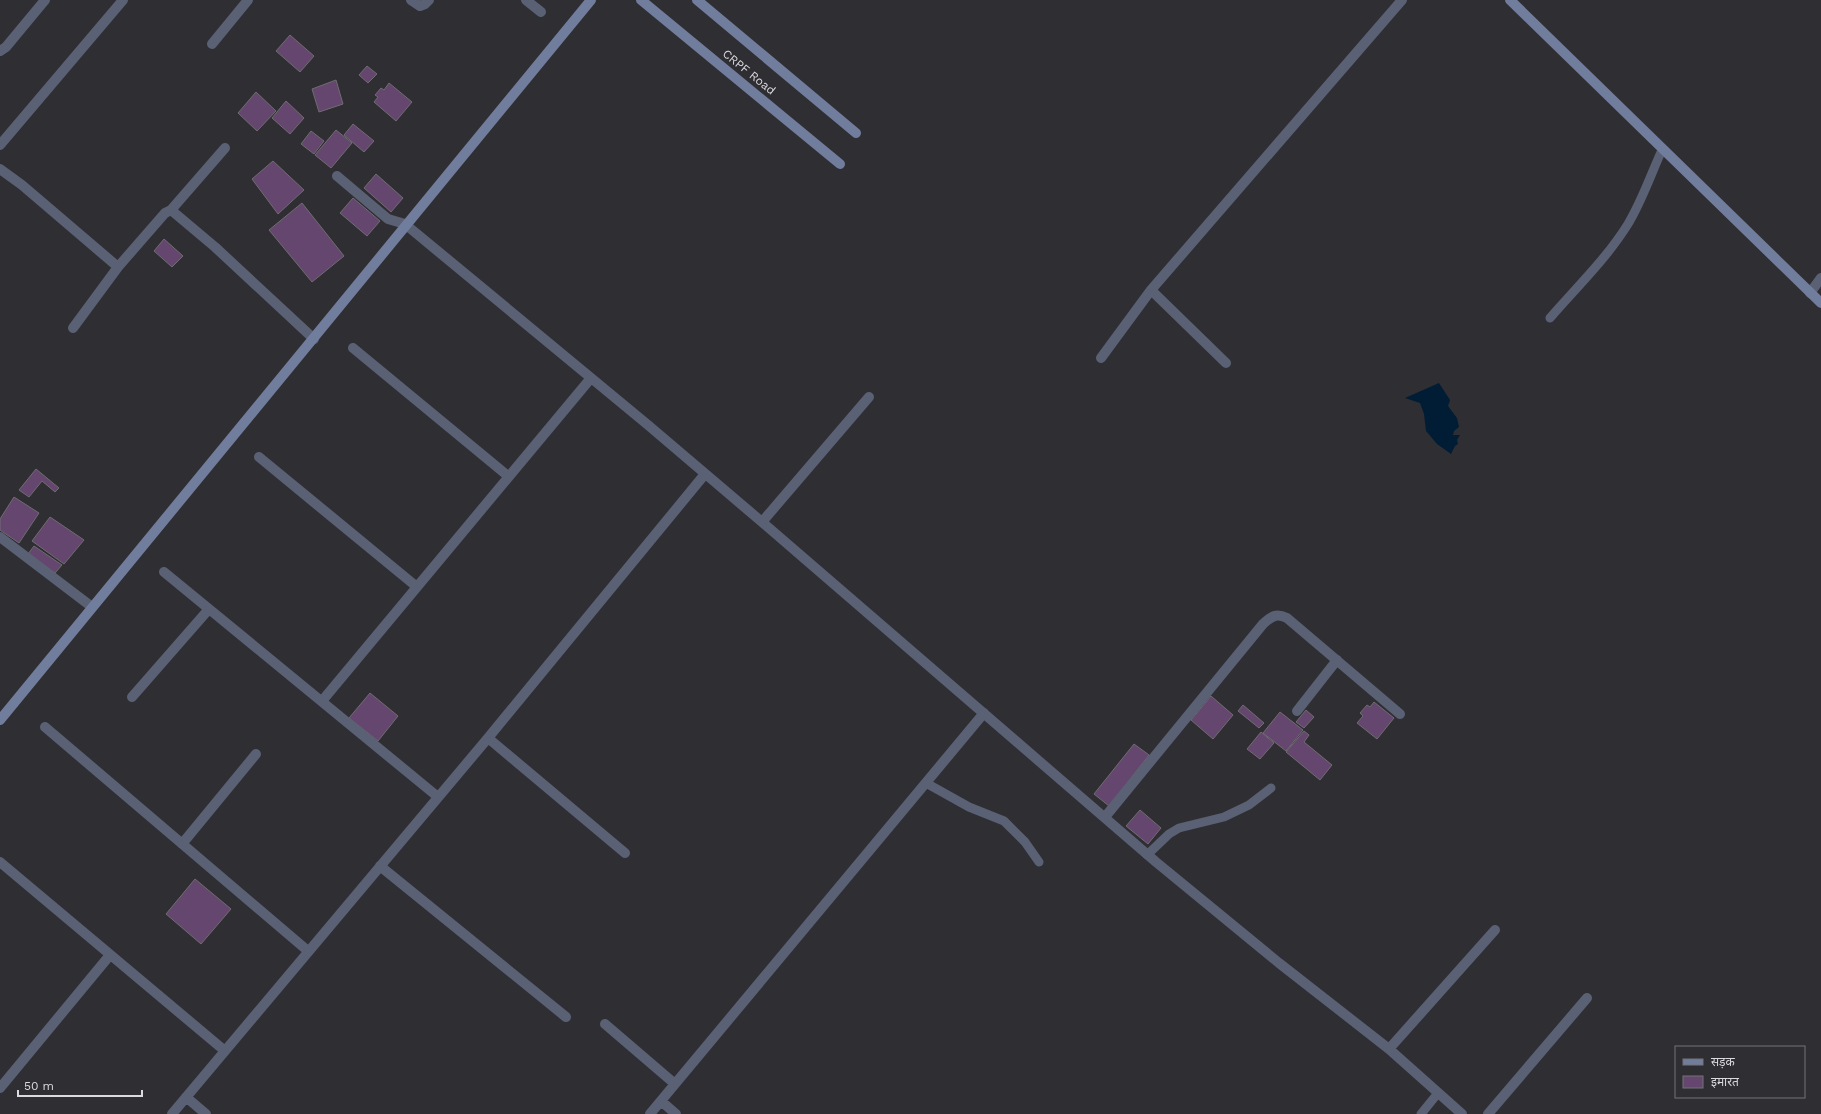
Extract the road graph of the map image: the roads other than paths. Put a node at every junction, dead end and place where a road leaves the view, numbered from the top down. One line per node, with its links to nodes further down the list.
1 (45, 0): 14 (street)
2 (123, 0): 16 (street)
3 (248, 0): 13 (street)
4 (411, 0): 5 (street)
5 (429, 0)
6 (526, 0): 12 (street)
7 (591, 0): 23 (street)
8 (641, 0): 19 (street, CRPF Road)
9 (697, 0): 15 (street)
10 (1402, 0): 26 (street)
11 (1510, 0): 18 (street)
12 (541, 12)
13 (212, 44)
14 (0, 51)
15 (856, 133)
16 (0, 145)
17 (225, 148): 22 (street)
18 (1662, 150): 27 (street); 29 (lane)
19 (840, 164)
20 (0, 169): 24 (street)
21 (338, 176): 23 (street)
22 (171, 210): 24 (street); 31 (street)
23 (405, 224): 31 (street); 35 (street)
24 (118, 267): 30 (street)
25 (1821, 278): 27 (street)
26 (1151, 290): 33 (street); 34 (street)
27 (1810, 293): 28 (street)
28 (1821, 303)
29 (1550, 318)
30 (73, 328)
31 (314, 339): 44 (street)
32 (353, 348): 39 (street)
33 (1101, 358)
34 (1226, 363)
35 (591, 378): 38 (street); 39 (street)
36 (869, 397): 40 (street)
37 (260, 457): 43 (street)
38 (705, 474): 40 (street); 54 (street)
39 (508, 476): 43 (street)
40 (762, 522): 50 (street)
41 (0, 536): 44 (street)
42 (164, 572): 45 (street)
43 (417, 587): 48 (street)
44 (92, 607): 52 (street)
45 (209, 609): 47 (street); 48 (street)
46 (1337, 660): 49 (street); 51 (street); 59 (street)
47 (132, 697)
48 (322, 701): 58 (street)
49 (1297, 711)
50 (984, 713): 56 (street); 59 (street)
51 (1400, 714)
52 (0, 720)
53 (45, 727): 60 (street)
54 (488, 738): 58 (street); 61 (street)
55 (256, 754): 60 (street)
56 (926, 783): 64 (lane); 74 (street)
57 (1271, 788): 62 (lane)
58 (438, 797): 65 (street)
59 (1105, 817): 62 (street)
60 (182, 844): 67 (street)
61 (625, 854)
62 (1147, 855): 72 (street)
63 (0, 862): 68 (street)
64 (1039, 862)
65 (380, 866): 67 (street); 70 (street)
66 (1495, 930): 72 (street)
67 (308, 951): 73 (street)
68 (110, 955): 73 (street); 75 (street)
69 (1588, 998): 85 (street)
70 (566, 1017)
71 (605, 1024): 74 (street)
72 (1389, 1049): 76 (street)
73 (225, 1050): 77 (street)
74 (675, 1084): 78 (street)
75 (0, 1088)
76 (1438, 1093): 83 (lane); 84 (street)
77 (186, 1097): 79 (street); 80 (street)
78 (661, 1101): 81 (street); 82 (street)
79 (172, 1114)
80 (206, 1114)
81 (650, 1114)
82 (676, 1114)
83 (1421, 1114)
84 (1462, 1114)
85 (1488, 1114)

